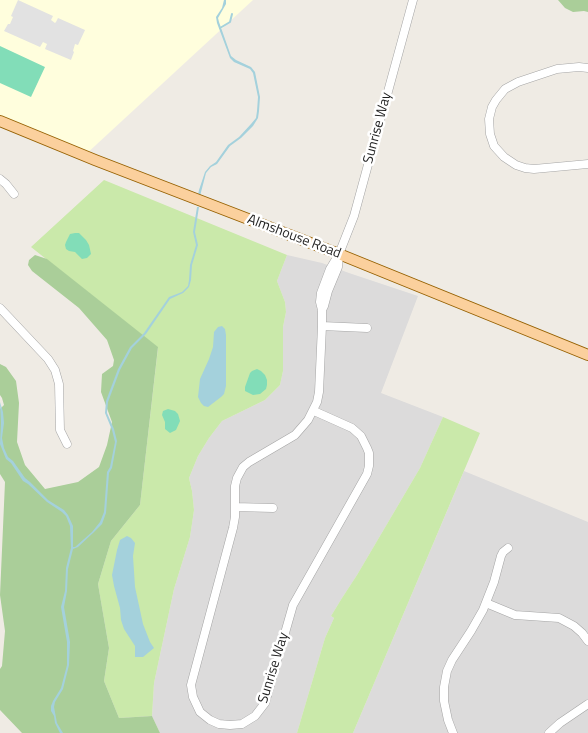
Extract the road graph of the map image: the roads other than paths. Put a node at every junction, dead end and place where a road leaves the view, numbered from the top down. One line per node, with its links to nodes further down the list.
1 (413, 0): 7 (street, Sunrise Way)
2 (588, 68): 4 (street)
3 (0, 121): 7 (main road, Almshouse Road)
4 (588, 164)
5 (0, 179): 6 (street)
6 (14, 194)
7 (339, 254): 9 (street, Sunrise Way); 11 (main road, Almshouse Road)
8 (2, 313): 13 (street)
9 (322, 326): 10 (street); 12 (street, Sunrise Way)
10 (367, 328)
11 (588, 355)
12 (314, 411): 14 (street, Sunrise Way); 14 (street, Sunrise Way)
13 (67, 444)
14 (235, 506): 15 (street)
15 (273, 508)
16 (508, 548): 17 (street)
17 (486, 603): 18 (street); 20 (street)
18 (588, 641)
19 (588, 704): 21 (street)
20 (453, 733)
21 (549, 733)

